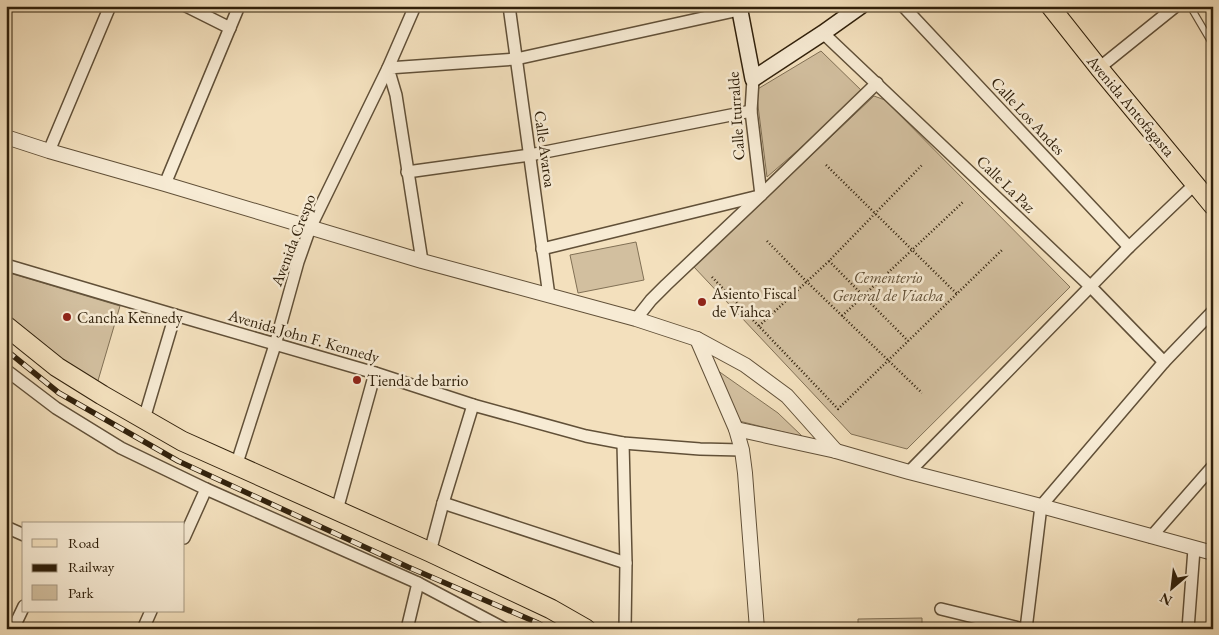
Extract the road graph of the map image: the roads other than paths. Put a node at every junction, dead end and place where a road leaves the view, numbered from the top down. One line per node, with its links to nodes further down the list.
1 (110, 6): 22 (street)
2 (186, 6): 12 (street)
3 (239, 6): 12 (street)
4 (415, 6): 16 (street, Avenida Crespo)
5 (509, 6): 15 (street, Calle Avaroa)
6 (861, 6): 13 (main road)
7 (903, 6): 30 (street, Calle Los Andes)
8 (1050, 6): 17 (main road, Avenida Antofagasta)
9 (1176, 6): 17 (street)
10 (1190, 6): 14 (lane)
11 (739, 8): 15 (street); 18 (main road, Calle Iturralde)
12 (230, 28): 25 (street)
13 (823, 33): 18 (main road); 19 (street, Calle La Paz)
14 (1213, 45)
15 (516, 59): 16 (street); 23 (street, Calle Avaroa)
16 (388, 68): 24 (street); 29 (street, Avenida Crespo)
17 (1099, 68): 26 (main road, Avenida Antofagasta)
18 (754, 79): 20 (street, Calle Iturralde)
19 (877, 83): 27 (street); 34 (street, Calle La Paz)
20 (751, 111): 23 (street); 27 (street, Calle Iturralde)
21 (6, 136): 22 (street)
22 (49, 151): 25 (street)
23 (530, 155): 24 (street); 31 (street, Calle Avaroa)
24 (407, 172): 32 (street)
25 (165, 184): 29 (street)
26 (1195, 184): 28 (main road, Avenida Antofagasta); 30 (street)
27 (761, 195): 31 (street); 38 (street)
28 (1213, 206)
29 (310, 228): 32 (street); 41 (street, Avenida Crespo)
30 (1129, 247): 34 (street)
31 (542, 249): 35 (street, Calle Avaroa)
32 (422, 261): 35 (street)
33 (6, 265): 37 (street, Avenida John F. Kennedy)
34 (1091, 287): 42 (street, Calle La Paz); 53 (street)
35 (549, 296): 38 (street)
36 (1213, 311): 42 (street)
37 (175, 315): 41 (street, Avenida John F. Kennedy); 46 (street)
38 (636, 319): 40 (street)
39 (6, 326): 46 (highway)
40 (697, 338): 47 (street); 50 (street)
41 (275, 345): 44 (street, Avenida John F. Kennedy); 51 (street, Avenida Crespo)
42 (1164, 362): 56 (street)
43 (6, 370): 54 (street)
44 (375, 373): 45 (street, Avenida John F. Kennedy); 57 (street)
45 (473, 405): 48 (street, Avenida John F. Kennedy); 55 (street)
46 (144, 419): 51 (highway)
47 (736, 429): 49 (street); 50 (street)
48 (623, 443): 49 (street, Avenida John F. Kennedy); 65 (street)
49 (742, 450): 76 (street)
50 (836, 451): 53 (street)
51 (236, 466): 57 (highway)
52 (1213, 466): 61 (street)
53 (909, 472): 56 (street)
54 (206, 489): 60 (street); 66 (street)
55 (443, 503): 63 (street); 65 (street)
56 (1041, 506): 61 (street); 77 (street)
57 (337, 510): 63 (highway)
58 (6, 527): 59 (street)
59 (22, 534)
60 (185, 536)
61 (1152, 537): 62 (street)
62 (1194, 548): 64 (street); 78 (street)
63 (430, 552): 74 (highway)
64 (1213, 553)
65 (626, 563): 75 (street)
66 (418, 584): 72 (street); 73 (street)
67 (941, 609): 77 (street)
68 (22, 610): 70 (street)
69 (151, 612): 71 (street)
70 (13, 629)
71 (143, 629)
72 (407, 629)
73 (505, 629)
74 (586, 629)
75 (625, 629)
76 (757, 629)
77 (1025, 629)
78 (1188, 629)

